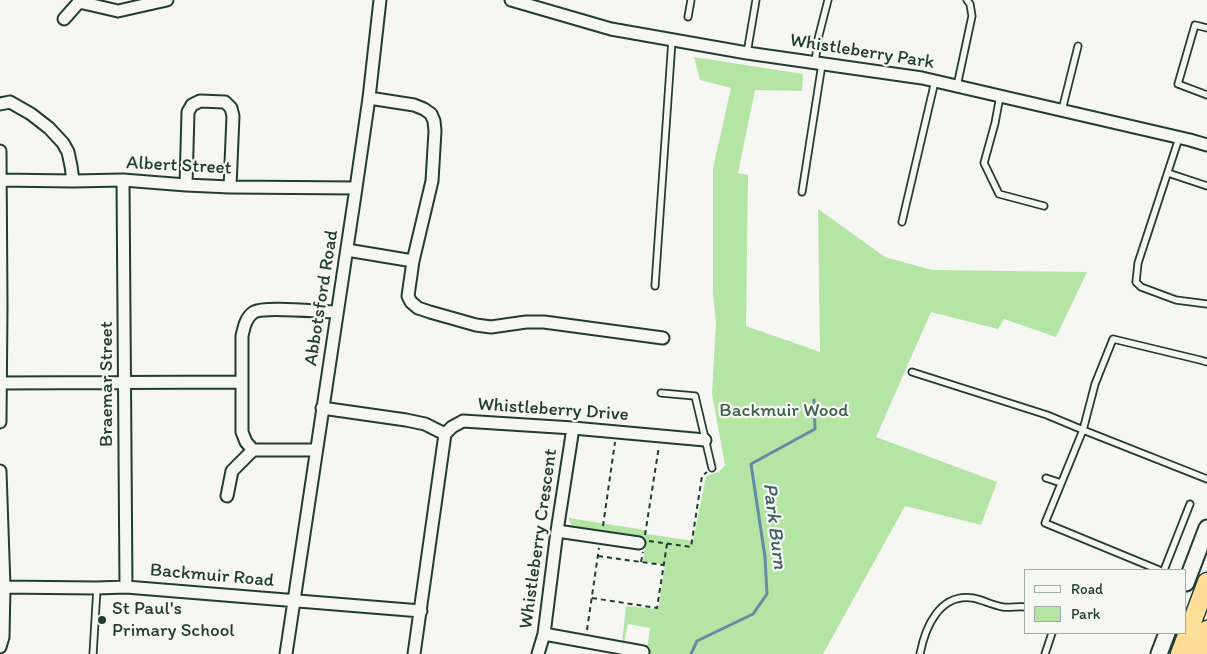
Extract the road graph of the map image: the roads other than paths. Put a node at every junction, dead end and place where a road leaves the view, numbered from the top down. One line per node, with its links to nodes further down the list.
1 (167, 0): 8 (street)
2 (380, 0): 20 (street, Abbotsford Road)
3 (511, 0): 12 (street, Whistleberry Park)
4 (691, 0): 9 (lane)
5 (756, 0): 14 (lane)
6 (828, 0): 15 (lane)
7 (967, 0): 17 (lane)
8 (78, 1): 10 (street)
9 (688, 17)
10 (64, 19)
11 (1207, 28): 18 (lane)
12 (672, 40): 14 (street, Whistleberry Park); 39 (lane)
13 (1078, 46): 22 (lane)
14 (747, 53): 15 (street, Whistleberry Park)
15 (819, 63): 16 (street, Whistleberry Park); 34 (lane)
16 (935, 80): 17 (street, Whistleberry Park); 36 (lane)
17 (957, 86): 19 (street, Whistleberry Park)
18 (1207, 95)
19 (1000, 96): 22 (street, Whistleberry Park); 35 (lane)
20 (369, 98): 33 (street, Abbotsford Road); 38 (street)
21 (0, 104): 29 (street)
22 (1062, 110): 23 (street, Whistleberry Park)
23 (1179, 138): 24 (street, Whistleberry Park); 26 (lane)
24 (1207, 144)
25 (0, 151): 27 (street)
26 (1168, 173): 31 (lane); 40 (lane)
27 (0, 180): 29 (street, Albert Street); 41 (street)
28 (123, 180): 29 (street, Albert Street); 30 (street, Albert Street); 46 (street, Braemar Street)
29 (73, 181)
30 (186, 185): 32 (street, Albert Street); 32 (street)
31 (1207, 186)
32 (230, 187): 33 (street, Albert Street)
33 (356, 188): 37 (street, Abbotsford Road)
34 (802, 192)
35 (1044, 206)
36 (902, 222)
37 (347, 250): 38 (street); 42 (street, Abbotsford Road)
38 (413, 260): 43 (street)
39 (656, 286)
40 (1207, 304)
41 (0, 307): 48 (street)
42 (337, 312): 47 (street); 50 (street, Abbotsford Road)
43 (663, 338)
44 (1207, 362): 53 (lane)
45 (912, 372): 53 (lane)
46 (124, 382): 47 (street); 48 (street); 73 (street, Braemar Street)
47 (242, 382): 56 (street)
48 (0, 383): 51 (street)
49 (661, 393): 55 (lane)
50 (322, 408): 54 (street); 57 (street, Abbotsford Road)
51 (0, 422)
52 (573, 428): 54 (street, Whistleberry Drive); 55 (street, Whistleberry Drive); 66 (street, Whistleberry Crescent)
53 (1082, 430): 61 (lane); 62 (lane)
54 (445, 434): 77 (street)
55 (705, 440): 58 (lane)
56 (252, 450): 57 (street); 63 (street)
57 (316, 450): 75 (street, Abbotsford Road)
58 (712, 468)
59 (0, 471): 72 (street)
60 (1046, 478): 62 (lane)
61 (1207, 479)
62 (1061, 483): 68 (lane)
63 (227, 496)
64 (1190, 504): 69 (lane)
65 (1207, 528): 70 (main road)
66 (557, 531): 67 (street); 79 (street, Whistleberry Crescent)
67 (641, 546)
68 (1157, 569)
69 (1164, 569)
70 (1187, 580)
71 (1207, 582): 91 (highway)
72 (2, 587): 74 (street, Backmuir Road); 82 (street)
73 (126, 587): 74 (street, Backmuir Road); 75 (street, Backmuir Road)
74 (97, 588): 84 (lane)
75 (293, 600): 77 (street, Backmuir Road); 85 (street, Abbotsford Road)
76 (1024, 607): 88 (lane)
77 (421, 611): 86 (street)
78 (1207, 630): 92 (highway)
79 (544, 634): 83 (street); 87 (street, Whistleberry Crescent)
80 (1052, 634): 89 (lane)
81 (1167, 634): 90 (main road)
82 (0, 647)
83 (643, 652)
84 (93, 654)
85 (286, 654)
86 (414, 654)
87 (538, 654)
88 (920, 654)
89 (1045, 654)
90 (1159, 654)
91 (1180, 654)
92 (1198, 654)

